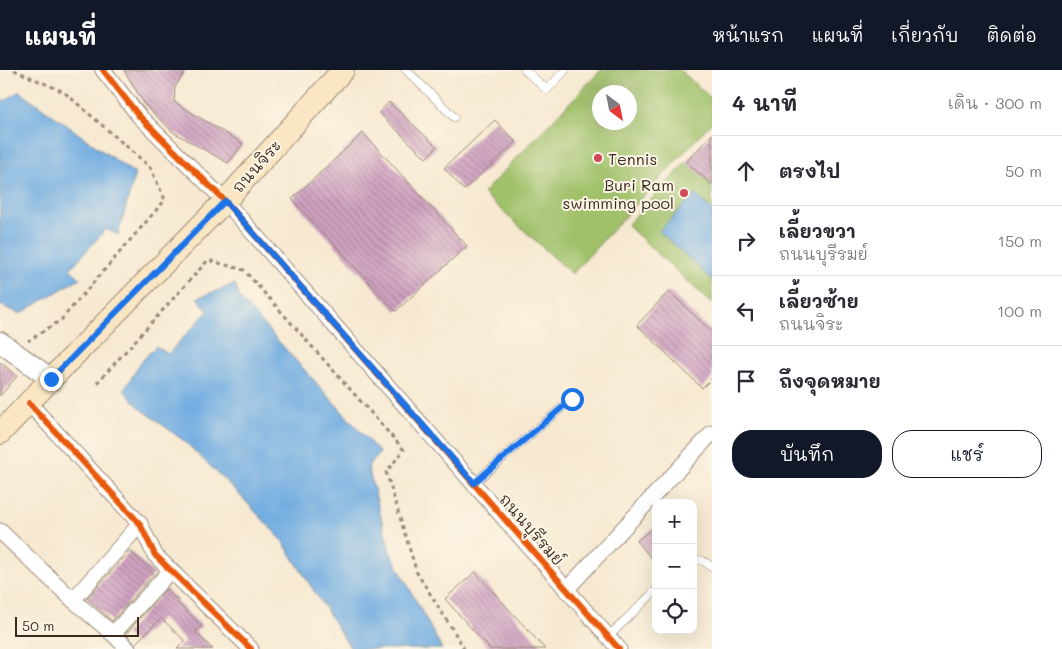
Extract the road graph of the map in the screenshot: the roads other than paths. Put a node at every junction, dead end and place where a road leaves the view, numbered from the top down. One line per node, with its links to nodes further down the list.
1 (103, 70): 7 (street, ถนนบุรีรมย์)
2 (343, 70): 7 (main road, ถนนจิระ)
3 (406, 70): 6 (lane)
4 (525, 70): 5 (lane)
5 (565, 70)
6 (454, 117)
7 (225, 201): 9 (main road, ถนนจิระ); 14 (street, ถนนบุรีรมย์)
8 (0, 342): 9 (street)
9 (51, 379): 11 (main road, ถนนจิระ)
10 (572, 399): 14 (lane)
11 (28, 403): 13 (main road, ถนนจิระ); 15 (street)
12 (712, 432): 20 (street)
13 (0, 434)
14 (474, 483): 20 (street, ถนนบุรีรมย์)
15 (140, 524): 19 (street); 22 (street)
16 (0, 531): 22 (street)
17 (697, 560): 18 (lane)
18 (712, 568)
19 (171, 570): 23 (street); 26 (street)
20 (566, 590): 24 (street, ถนนบุรีรมย์)
21 (652, 594): 24 (lane)
22 (73, 600): 23 (street)
23 (113, 634): 25 (street)
24 (608, 636): 27 (street, ถนนบุรีรมย์)
25 (128, 649)
26 (252, 649)
27 (619, 649)

